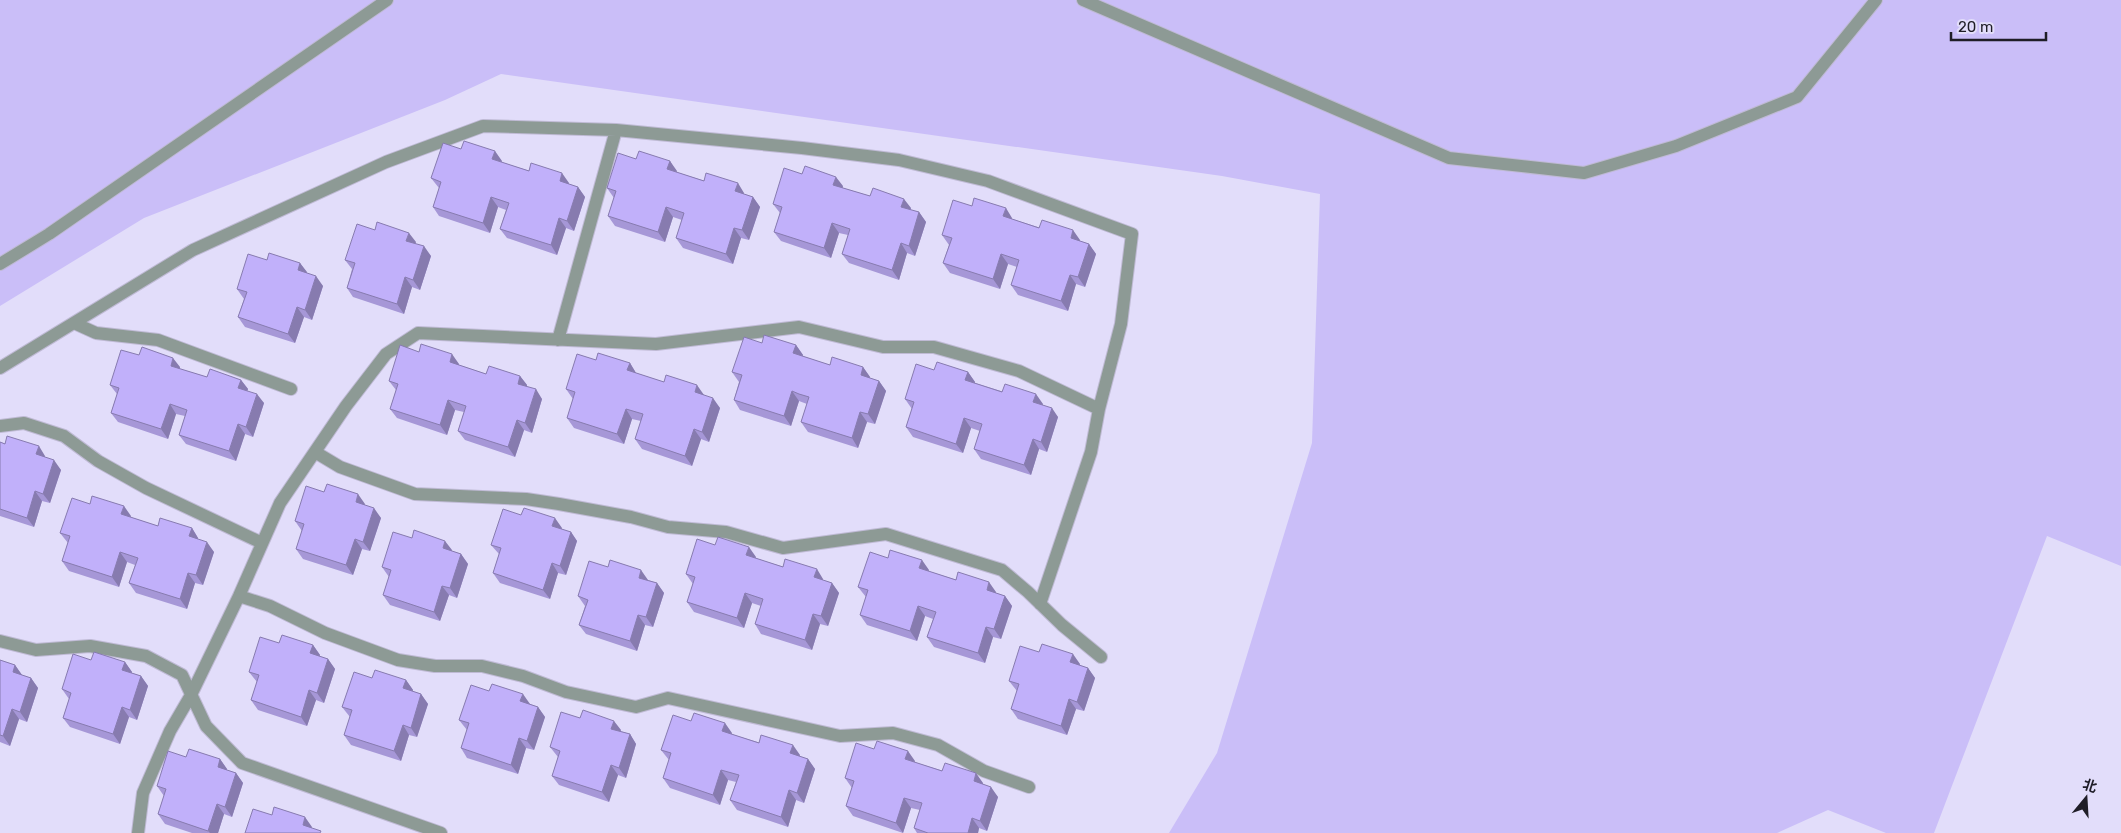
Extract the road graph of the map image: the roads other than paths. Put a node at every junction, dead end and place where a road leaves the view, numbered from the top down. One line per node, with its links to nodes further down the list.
1 (387, 0): 5 (lane)
2 (1083, 0): 3 (lane)
3 (1876, 0)
4 (616, 130): 6 (lane); 7 (lane); 10 (lane)
5 (0, 264)
6 (74, 323): 8 (lane); 9 (lane)
7 (558, 340): 10 (lane); 12 (lane)
8 (0, 368)
9 (290, 389)
10 (1098, 410): 15 (lane)
11 (0, 426): 13 (lane)
12 (315, 452): 13 (lane); 15 (lane)
13 (262, 544): 14 (lane)
14 (239, 596): 18 (lane); 19 (lane)
15 (1040, 604): 17 (lane)
16 (0, 641): 18 (lane)
17 (1101, 657)
18 (191, 695): 20 (lane); 21 (lane)
19 (1029, 787)
20 (138, 833)
21 (441, 833)

